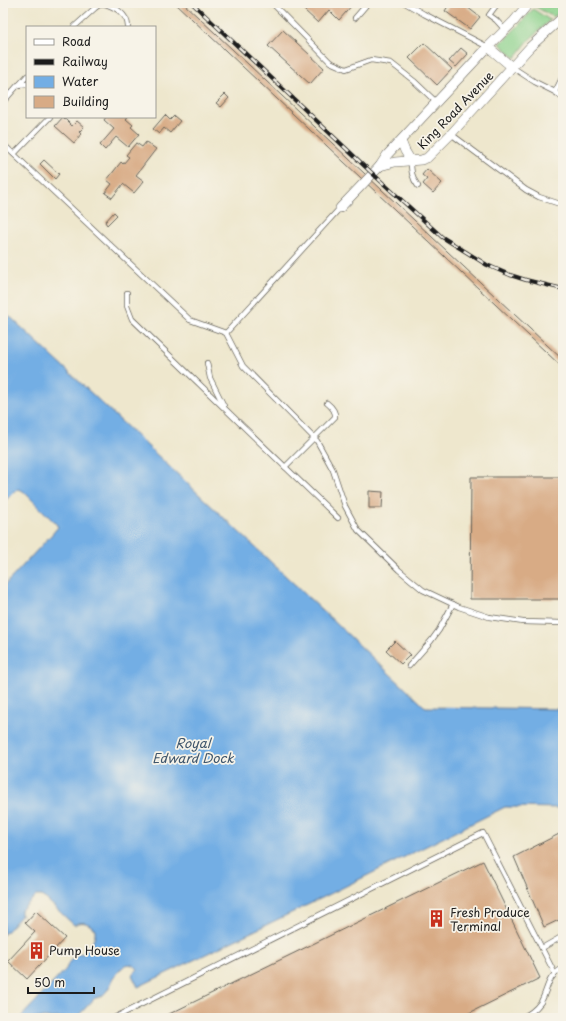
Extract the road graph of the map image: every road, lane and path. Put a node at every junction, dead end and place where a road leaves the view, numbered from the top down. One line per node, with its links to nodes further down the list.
1 (368, 3): 7 (lane)
2 (405, 3): 11 (lane)
3 (498, 3): 10 (lane)
4 (529, 3): 10 (street, King Road Avenue)
5 (275, 6): 20 (lane)
6 (563, 17): 12 (street, King Road Avenue)
7 (355, 18)
8 (75, 26): 9 (lane)
9 (128, 26)
10 (505, 30): 11 (street, King Road Avenue)
11 (488, 47): 12 (street, King Road Avenue); 20 (street, King Road Avenue)
12 (512, 67): 17 (lane); 22 (street, King Road Avenue)
13 (563, 76): 17 (lane)
14 (26, 77): 16 (lane)
15 (26, 84): 16 (lane)
16 (18, 85): 19 (lane)
17 (555, 92): 18 (lane)
18 (563, 98)
19 (3, 102)
20 (436, 102): 23 (street, King Road Avenue)
21 (49, 118): 25 (lane)
22 (451, 134): 26 (street, King Road Avenue); 29 (lane)
23 (401, 141): 26 (street, King Road Avenue); 27 (street, King Road Avenue)
24 (3, 144): 25 (lane)
25 (14, 154): 32 (lane)
26 (411, 161): 27 (street, King Road Avenue); 28 (lane)
27 (380, 166): 30 (street, King Road Avenue)
28 (418, 186)
29 (563, 205)
30 (340, 208): 32 (lane)
31 (127, 293): 35 (lane)
32 (226, 333): 36 (lane)
33 (207, 363): 35 (lane)
34 (327, 403): 36 (lane)
35 (226, 409): 37 (lane)
36 (314, 438): 37 (lane); 39 (lane)
37 (286, 467): 38 (lane)
38 (338, 518)
39 (453, 604): 40 (lane); 41 (lane)
40 (563, 623)
41 (409, 666)
42 (563, 936): 43 (lane)
43 (542, 948): 45 (lane); 46 (lane)
44 (563, 968): 45 (lane)
45 (555, 974): 47 (lane)
46 (114, 1018)
47 (521, 1018)

